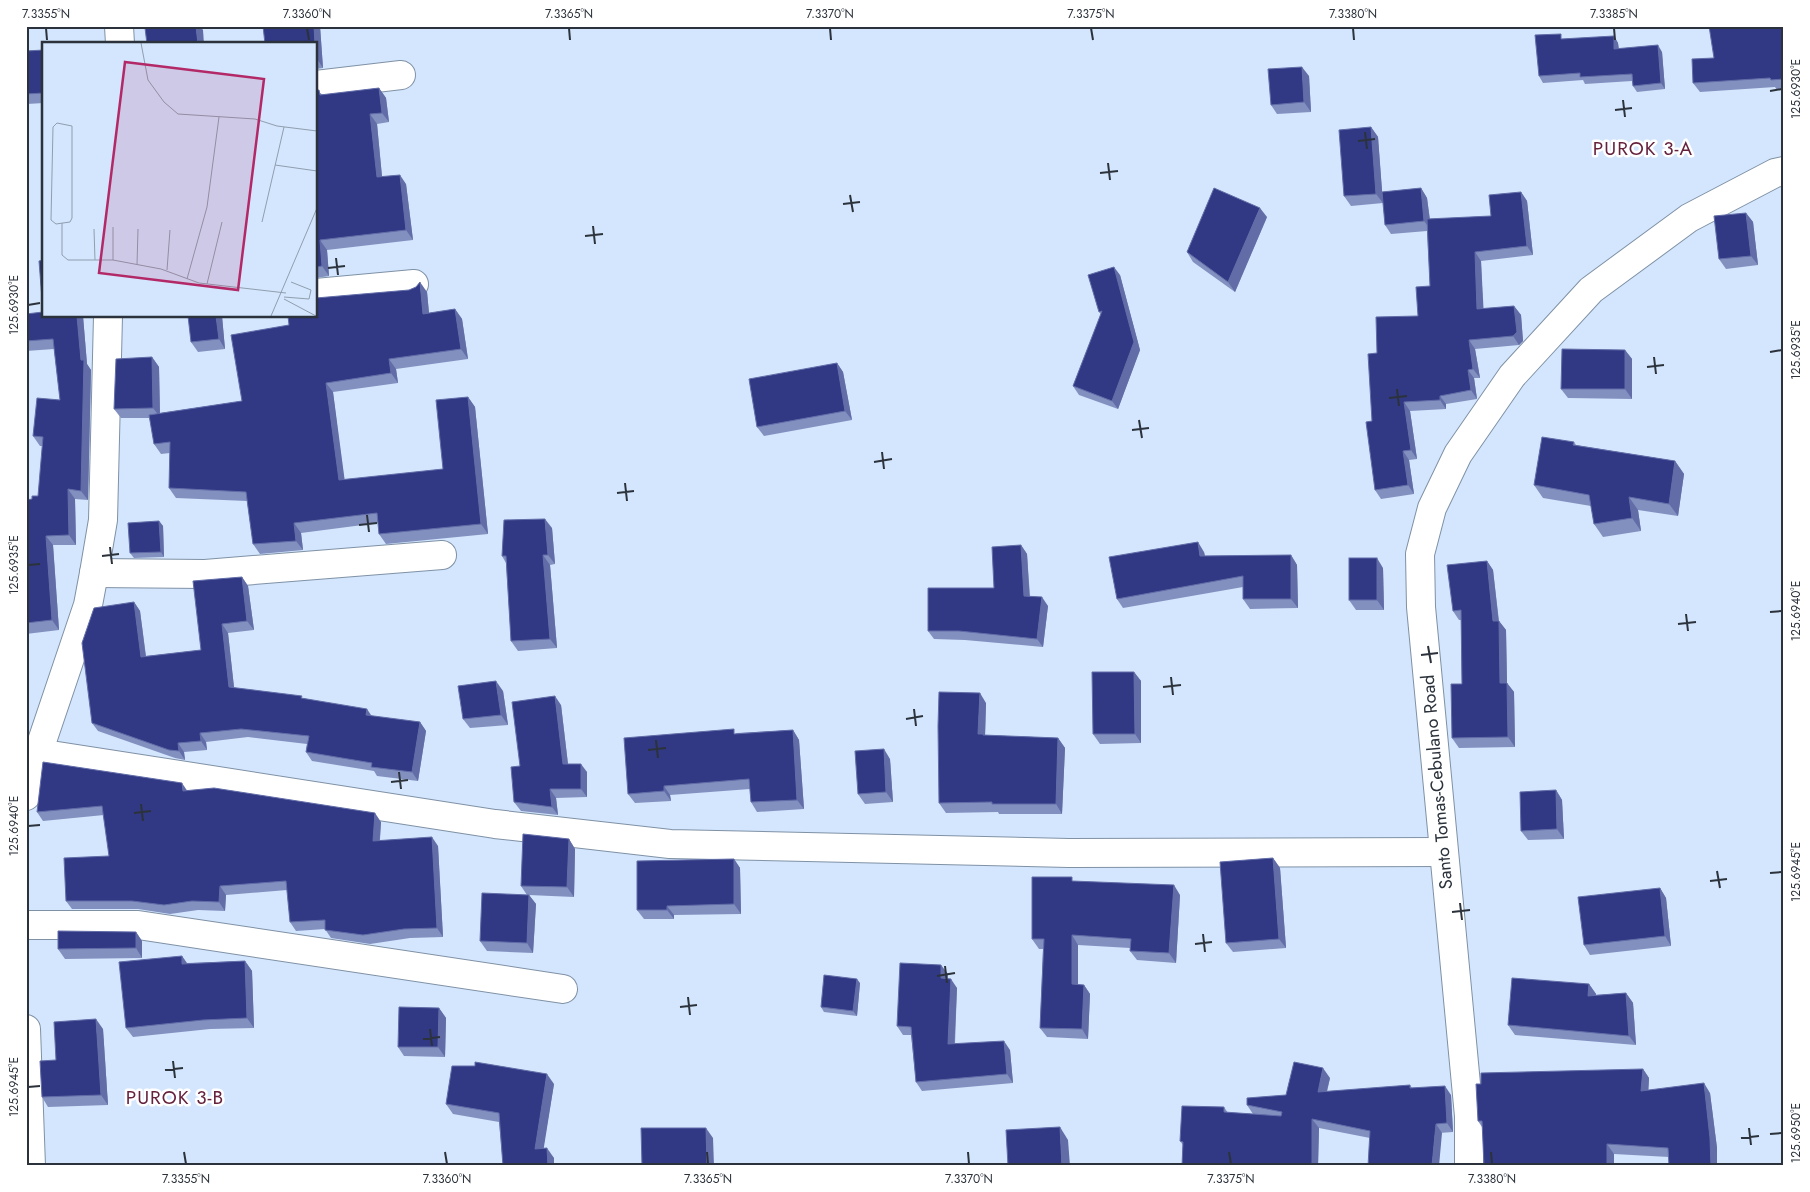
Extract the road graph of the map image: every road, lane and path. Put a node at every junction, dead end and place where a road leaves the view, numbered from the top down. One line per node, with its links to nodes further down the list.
1 (119, 26): 2 (street)
2 (120, 42)
3 (401, 75): 4 (street)
4 (318, 85)
5 (1784, 171): 13 (street, Santo Tomas-Cebulano Road)
6 (414, 284): 7 (street)
7 (318, 293)
8 (108, 318): 10 (street)
9 (442, 555): 10 (street)
10 (94, 574): 11 (street)
11 (38, 753): 12 (street); 13 (street)
12 (26, 796)
13 (1443, 852): 18 (street, Santo Tomas-Cebulano Road)
14 (26, 925): 15 (street)
15 (563, 989)
16 (26, 1029): 17 (street)
17 (31, 1166)
18 (1468, 1166)

